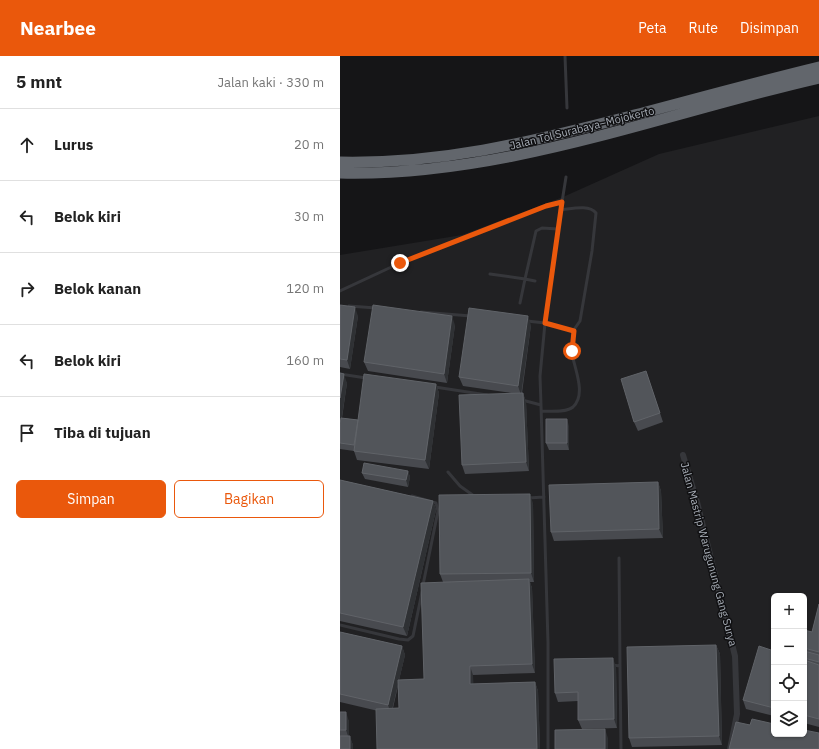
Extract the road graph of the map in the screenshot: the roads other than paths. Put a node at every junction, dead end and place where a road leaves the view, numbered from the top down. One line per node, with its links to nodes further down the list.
1 (565, 56): 4 (lane)
2 (819, 67): 5 (highway, Jalan Tol Surabaya–Mojokerto)
3 (819, 78): 6 (highway, Jalan Tol Surabaya–Mojokerto)
4 (567, 108)
5 (340, 162)
6 (340, 173)
7 (566, 177): 8 (lane)
8 (562, 202): 9 (lane); 14 (lane)
9 (560, 210): 10 (lane); 22 (lane)
10 (558, 229): 12 (lane); 21 (lane)
11 (490, 274): 12 (lane)
12 (525, 279): 13 (lane); 15 (lane)
13 (535, 281)
14 (340, 291)
15 (520, 303)
16 (348, 306): 17 (lane)
17 (379, 309)
18 (418, 312): 19 (lane)
19 (472, 316)
20 (525, 320): 21 (lane)
21 (545, 323): 22 (lane); 28 (lane)
22 (574, 331): 29 (lane)
23 (340, 374): 24 (lane)
24 (371, 378)
25 (426, 386): 26 (lane)
26 (489, 395)
27 (521, 400): 28 (lane)
28 (541, 405): 29 (lane)
29 (542, 411): 33 (lane)
30 (683, 455): 44 (street, Jalan Mastrip Warugunung Gang Surya)
31 (448, 472): 34 (lane)
32 (406, 495): 37 (lane)
33 (544, 496): 35 (lane); 39 (lane)
34 (476, 498)
35 (523, 499)
36 (620, 558): 41 (lane)
37 (340, 625)
38 (606, 665): 41 (lane)
39 (548, 666): 40 (lane); 42 (lane)
40 (555, 666)
41 (620, 666): 43 (lane)
42 (548, 749)
43 (621, 749)
44 (730, 749)

